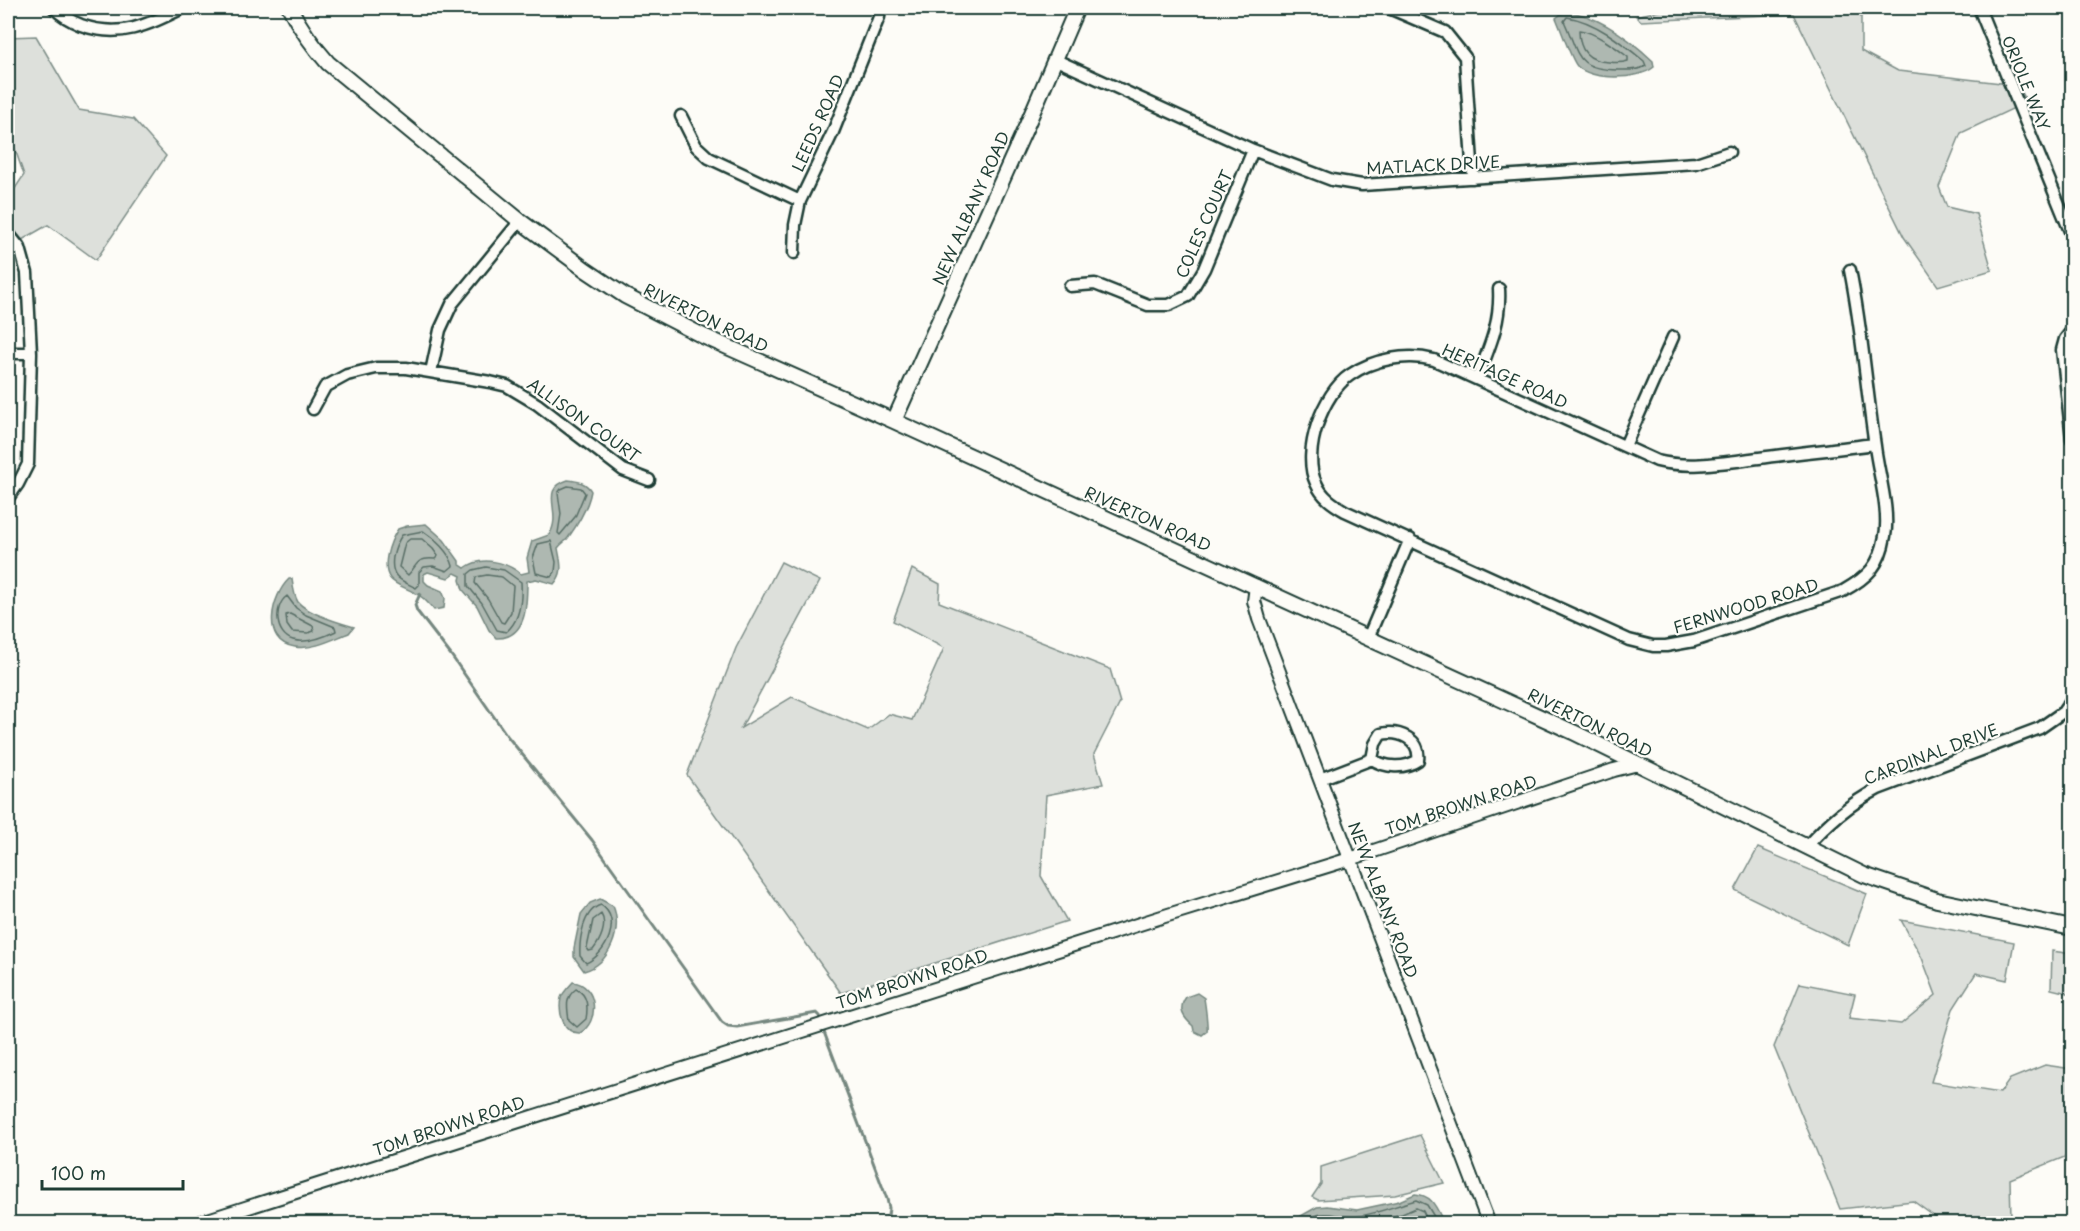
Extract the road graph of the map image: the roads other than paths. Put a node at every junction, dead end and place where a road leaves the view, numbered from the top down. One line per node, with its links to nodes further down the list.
1 (54, 8): 2 (street)
2 (183, 8)
3 (290, 8): 14 (main road, RIVERTON ROAD)
4 (880, 8): 13 (street, LEEDS ROAD)
5 (1077, 8): 8 (main road, NEW ALBANY ROAD)
6 (1389, 8): 12 (street)
7 (1979, 8): 16 (street, ORIOLE WAY)
8 (1054, 59): 10 (street, MATLACK DRIVE); 28 (main road, NEW ALBANY ROAD)
9 (681, 116): 13 (street)
10 (1253, 150): 12 (street, MATLACK DRIVE); 19 (street, COLES COURT)
11 (1729, 152): 12 (street, MATLACK DRIVE)
12 (1473, 178)
13 (800, 201): 17 (street, LEEDS ROAD)
14 (520, 221): 25 (street); 28 (main road, RIVERTON ROAD)
15 (8, 233): 24 (street)
16 (2073, 236)
17 (794, 253)
18 (1850, 270): 30 (street, FERNWOOD ROAD)
19 (1070, 286)
20 (1499, 289): 26 (street)
21 (2073, 330): 29 (street)
22 (1673, 337): 31 (street)
23 (8, 353): 24 (street)
24 (31, 353): 33 (street)
25 (431, 372): 27 (street, ALLISON COURT); 32 (street, ALLISON COURT)
26 (1477, 379): 31 (street, HERITAGE ROAD); 34 (street, HERITAGE ROAD)
27 (313, 409)
28 (894, 421): 35 (main road, RIVERTON ROAD)
29 (2073, 439)
30 (1874, 444): 31 (street, HERITAGE ROAD); 34 (street, FERNWOOD ROAD)
31 (1625, 446)
32 (649, 480)
33 (8, 498)
34 (1410, 539): 36 (street)
35 (1256, 586): 36 (main road, RIVERTON ROAD); 40 (street, NEW ALBANY ROAD)
36 (1368, 638): 39 (main road, RIVERTON ROAD)
37 (2073, 699): 41 (street, CARDINAL DRIVE)
38 (1372, 759): 40 (street)
39 (1638, 764): 41 (main road, RIVERTON ROAD); 42 (street, TOM BROWN ROAD)
40 (1320, 779): 42 (street, NEW ALBANY ROAD)
41 (1806, 848): 43 (main road, RIVERTON ROAD)
42 (1350, 859): 44 (street, TOM BROWN ROAD); 45 (street, NEW ALBANY ROAD)
43 (2073, 928)
44 (195, 1224)
45 (1489, 1224)

